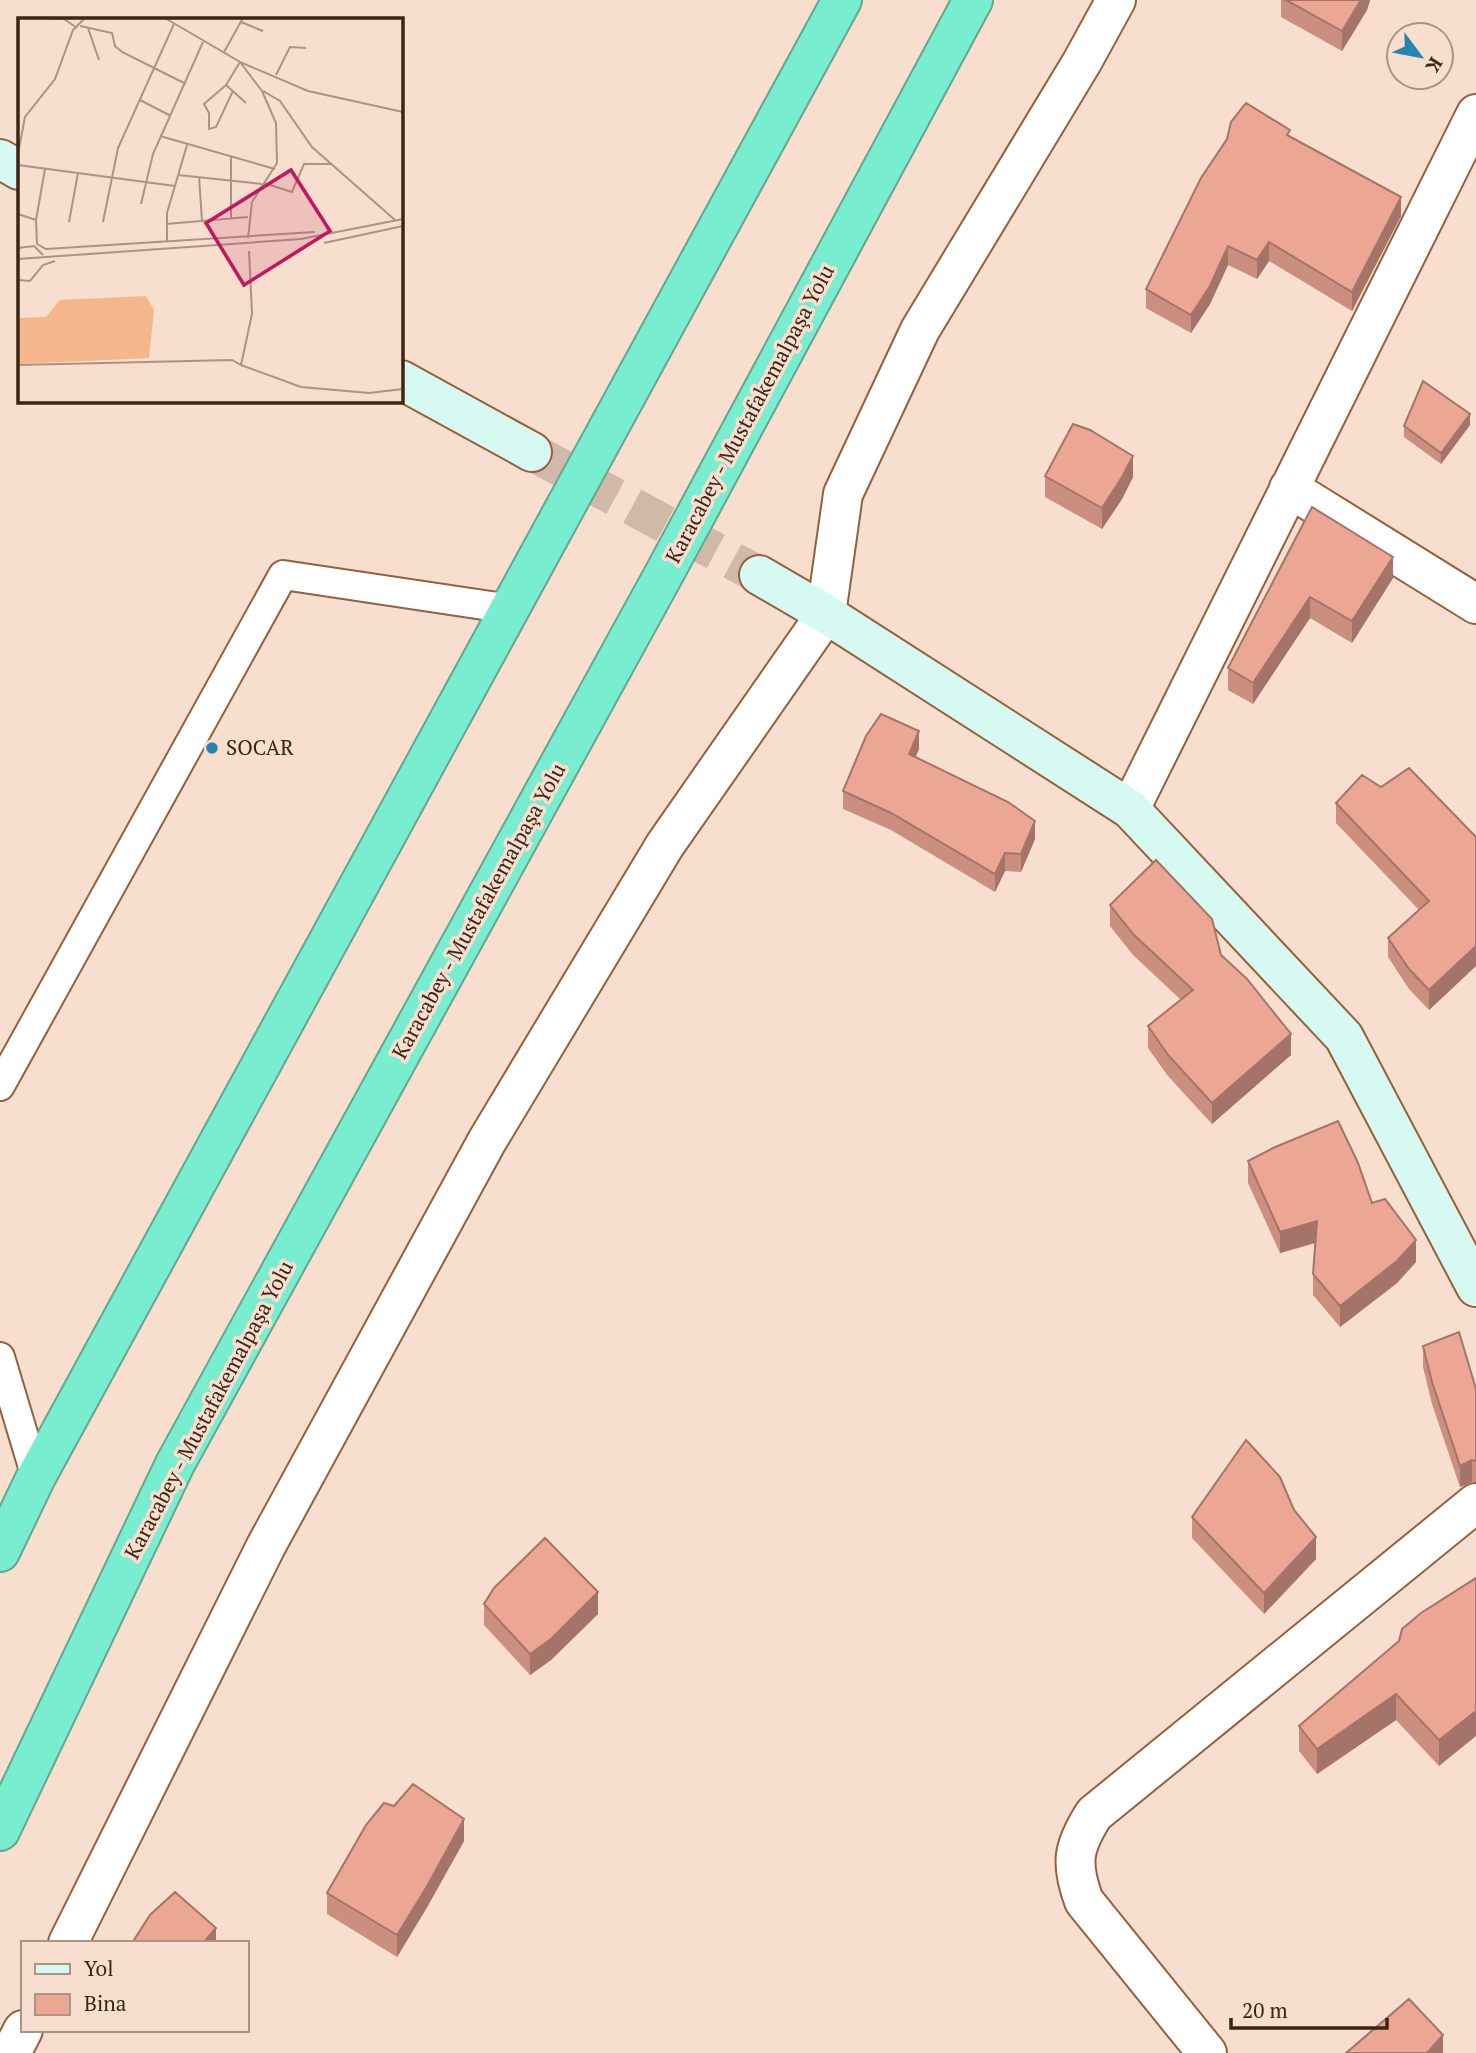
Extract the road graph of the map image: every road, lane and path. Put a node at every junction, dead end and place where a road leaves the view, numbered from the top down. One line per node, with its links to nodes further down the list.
1 (842, 0): 12 (highway)
2 (973, 0): 21 (highway, Karacabey - Mustafakemalpaşa Yolu)
3 (1116, 0): 13 (street)
4 (1476, 114): 9 (street)
5 (0, 159): 6 (street)
6 (18, 169)
7 (402, 381): 8 (street)
8 (532, 452)
9 (1289, 488): 11 (street); 14 (street)
10 (759, 575): 13 (street)
11 (1476, 604)
12 (510, 609): 15 (lane); 18 (highway)
13 (826, 614): 14 (street); 22 (street)
14 (1130, 808): 16 (street)
15 (0, 1086)
16 (1476, 1287)
17 (0, 1357): 18 (lane)
18 (36, 1477): 20 (highway)
19 (1476, 1503): 25 (street)
20 (0, 1552)
21 (0, 1831)
22 (69, 1941)
23 (22, 2032): 24 (street)
24 (11, 2053)
25 (1207, 2053)

